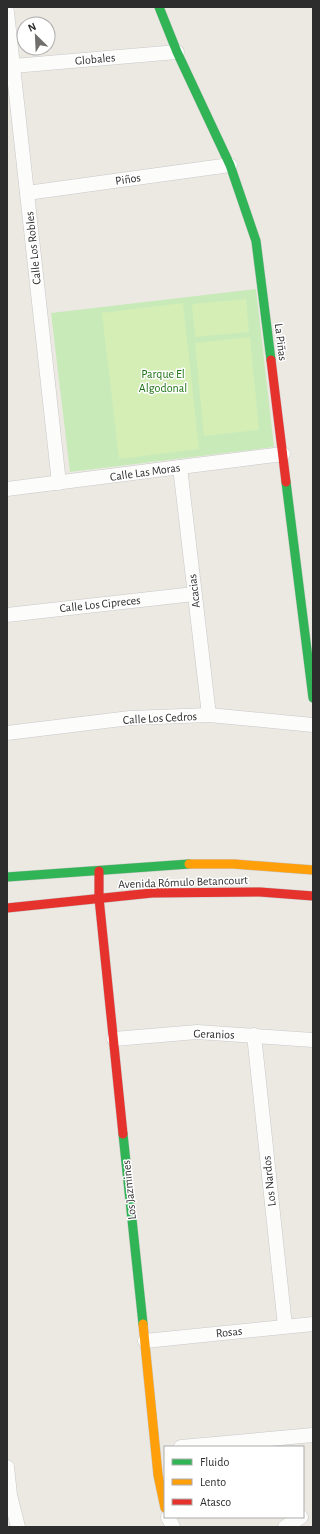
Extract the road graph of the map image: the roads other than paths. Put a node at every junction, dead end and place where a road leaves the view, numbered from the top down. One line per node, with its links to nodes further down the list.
1 (159, 7): 3 (street, La Piñas)
2 (7, 12): 4 (street, Calle Los Robles)
3 (177, 52): 4 (street, Globales); 5 (street, La Piñas)
4 (13, 66): 6 (street, Calle Los Robles)
5 (230, 165): 6 (street, Piños); 7 (street, La Piñas)
6 (27, 193): 9 (street, Calle Los Robles)
7 (282, 454): 8 (street, Calle Las Moras); 13 (street, La Piñas)
8 (180, 467): 9 (street, Calle Las Moras); 11 (street, Acacias)
9 (60, 483): 10 (street, Calle Las Moras)
10 (7, 489)
11 (194, 594): 12 (street, Calle Los Cipreces); 14 (street, Acacias)
12 (7, 615)
13 (313, 698)
14 (209, 715): 15 (street, Calle Los Cedros); 16 (street, Calle Los Cedros)
15 (313, 725)
16 (7, 733)
17 (313, 870): 18 (street, Avenida Rómulo Betancourt)
18 (99, 871): 19 (street, Avenida Rómulo Betancourt); 21 (street, Los Jazmines)
19 (7, 877)
20 (313, 896): 21 (street, Avenida Rómulo Betancourt)
21 (99, 898): 22 (street, Avenida Rómulo Betancourt); 24 (street, Los Jazmines)
22 (7, 908)
23 (254, 1035): 24 (street, Geranios); 25 (street, Geranios); 27 (street, Los Nardos)
24 (114, 1039): 28 (street, Los Jazmines)
25 (313, 1040)
26 (313, 1324): 27 (street, Rosas)
27 (285, 1326): 28 (street, Rosas)
28 (145, 1340): 31 (street, Los Jazmines)
29 (313, 1436): 30 (street)
30 (193, 1446)
31 (160, 1449): 33 (street, Los Jazmines)
32 (7, 1467): 38 (street)
33 (164, 1503)
34 (313, 1510): 35 (street)
35 (304, 1516)
36 (168, 1518): 39 (street)
37 (300, 1518): 40 (street)
38 (18, 1527)
39 (173, 1527)
40 (285, 1527)

